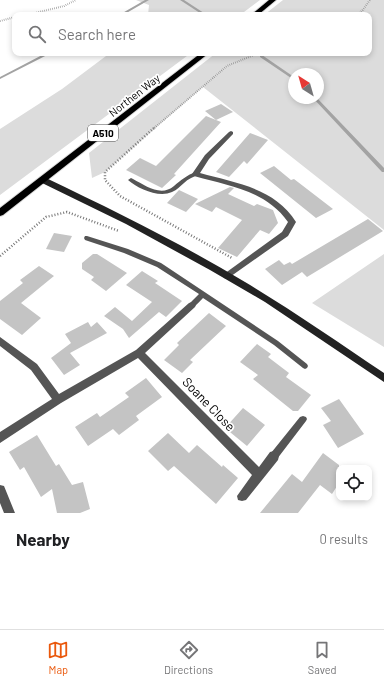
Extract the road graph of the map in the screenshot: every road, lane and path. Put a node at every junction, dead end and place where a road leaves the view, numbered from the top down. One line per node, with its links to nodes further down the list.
1 (76, 0): 4 (path)
2 (273, 0): 5 (main road)
3 (370, 0): 6 (path)
4 (39, 12)
5 (258, 12)
6 (360, 12)
7 (12, 18): 8 (path)
8 (0, 21)
9 (201, 56): 13 (main road, Northen Way / A510)
10 (252, 56): 19 (path)
11 (231, 133): 12 (street)
12 (196, 174): 14 (lane); 19 (street)
13 (43, 180): 15 (main road, Northen Way / A510); 16 (street)
14 (131, 180)
15 (0, 213)
16 (140, 228): 18 (path); 20 (street)
17 (87, 238): 21 (lane)
18 (0, 256)
19 (244, 264): 20 (street)
20 (228, 276): 26 (street)
21 (203, 294): 22 (lane); 25 (lane)
22 (192, 305): 24 (street)
23 (0, 341): 27 (street)
24 (139, 353): 27 (street); 31 (street, Soane Close)
25 (305, 366)
26 (384, 378)
27 (58, 400): 29 (street)
28 (303, 419): 30 (lane)
29 (0, 438)
30 (274, 456): 31 (street)
31 (259, 475): 33 (street)
32 (0, 490): 34 (street)
33 (242, 496)
34 (10, 513)

